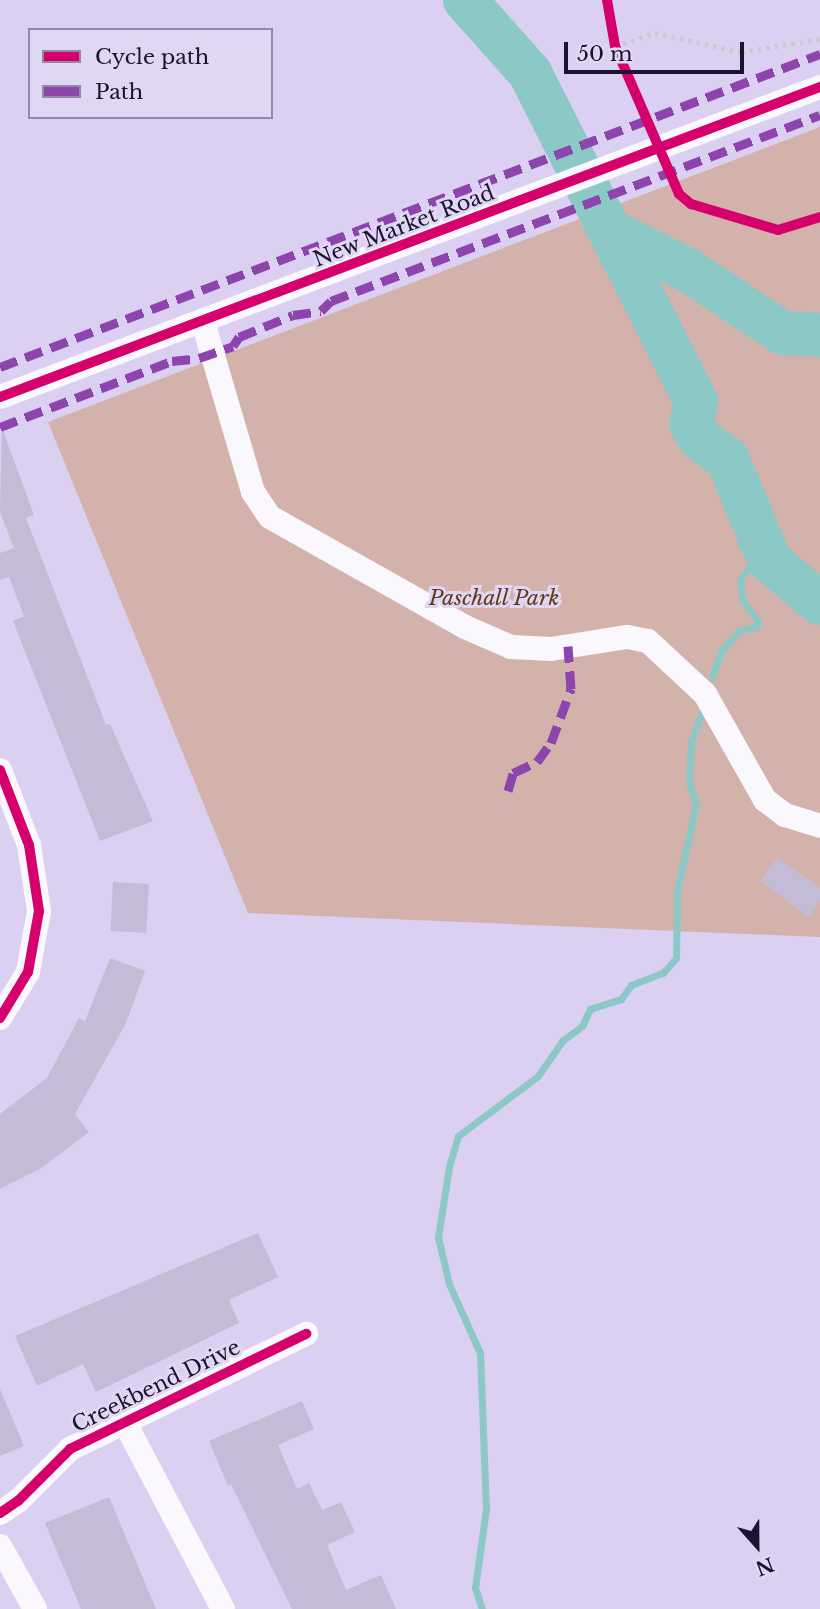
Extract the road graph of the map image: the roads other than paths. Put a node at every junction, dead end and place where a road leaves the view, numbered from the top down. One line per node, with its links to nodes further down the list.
1 (820, 87): 2 (street, New Market Road)
2 (202, 322): 3 (street, New Market Road); 5 (street)
3 (0, 397)
4 (0, 770): 6 (street)
5 (820, 826)
6 (0, 1018)
7 (306, 1334): 8 (street, Creekbend Drive)
8 (125, 1423): 9 (street, Creekbend Drive); 12 (street)
9 (0, 1513)
10 (0, 1546): 11 (street)
11 (35, 1609)
12 (223, 1609)

